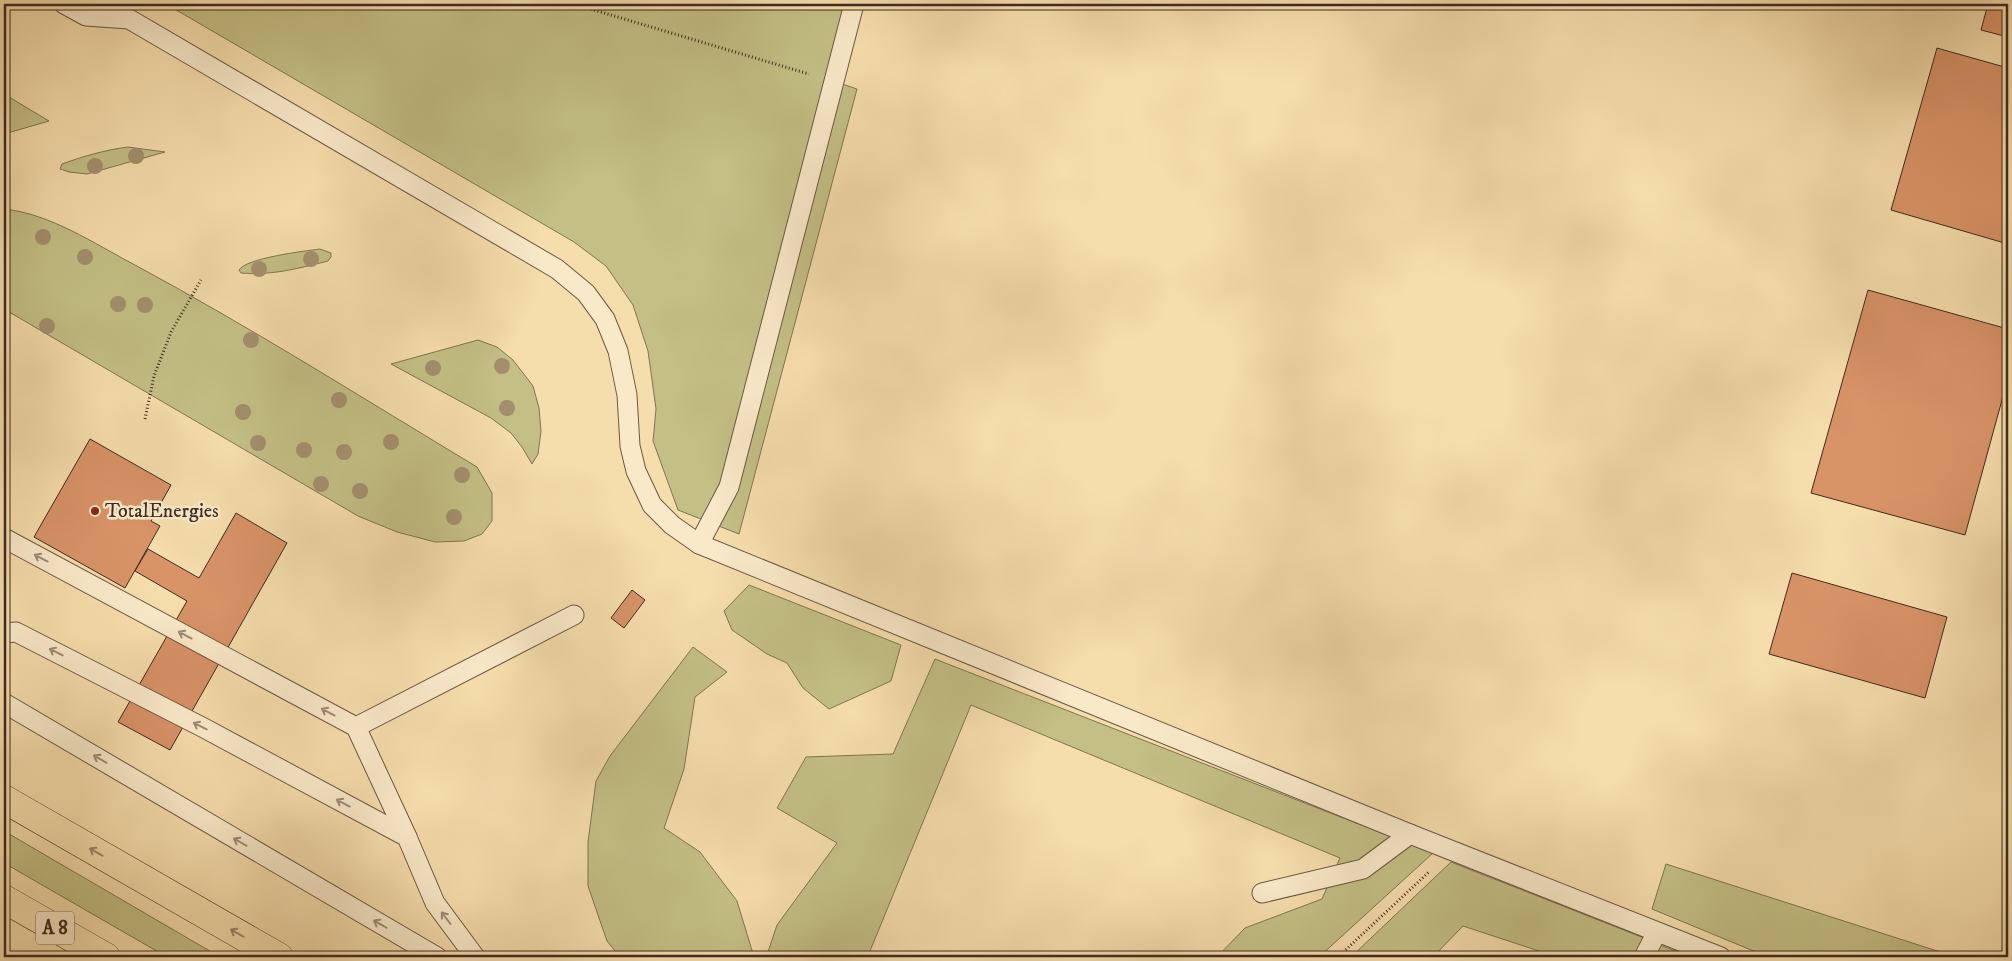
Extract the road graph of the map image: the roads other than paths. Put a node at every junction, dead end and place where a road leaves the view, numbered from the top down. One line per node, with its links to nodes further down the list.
1 (64, 4): 4 (lane)
2 (854, 4): 4 (lane)
3 (4, 538): 8 (lane, one-way to 3)
4 (699, 544): 10 (lane)
5 (574, 615): 8 (lane)
6 (4, 633): 11 (lane, one-way to 6)
7 (4, 703): 17 (lane, one-way to 7)
8 (356, 727): 11 (lane)
9 (4, 799): 16 (highway, one-way to 9)
10 (1410, 834): 12 (lane); 14 (lane)
11 (407, 837): 18 (lane, one-way to 11)
12 (1262, 893)
13 (4, 899): 15 (highway, A 8)
14 (1657, 932): 19 (lane); 20 (lane)
15 (106, 957)
16 (279, 957)
17 (437, 957)
18 (476, 957)
19 (1644, 957)
20 (1721, 957)

